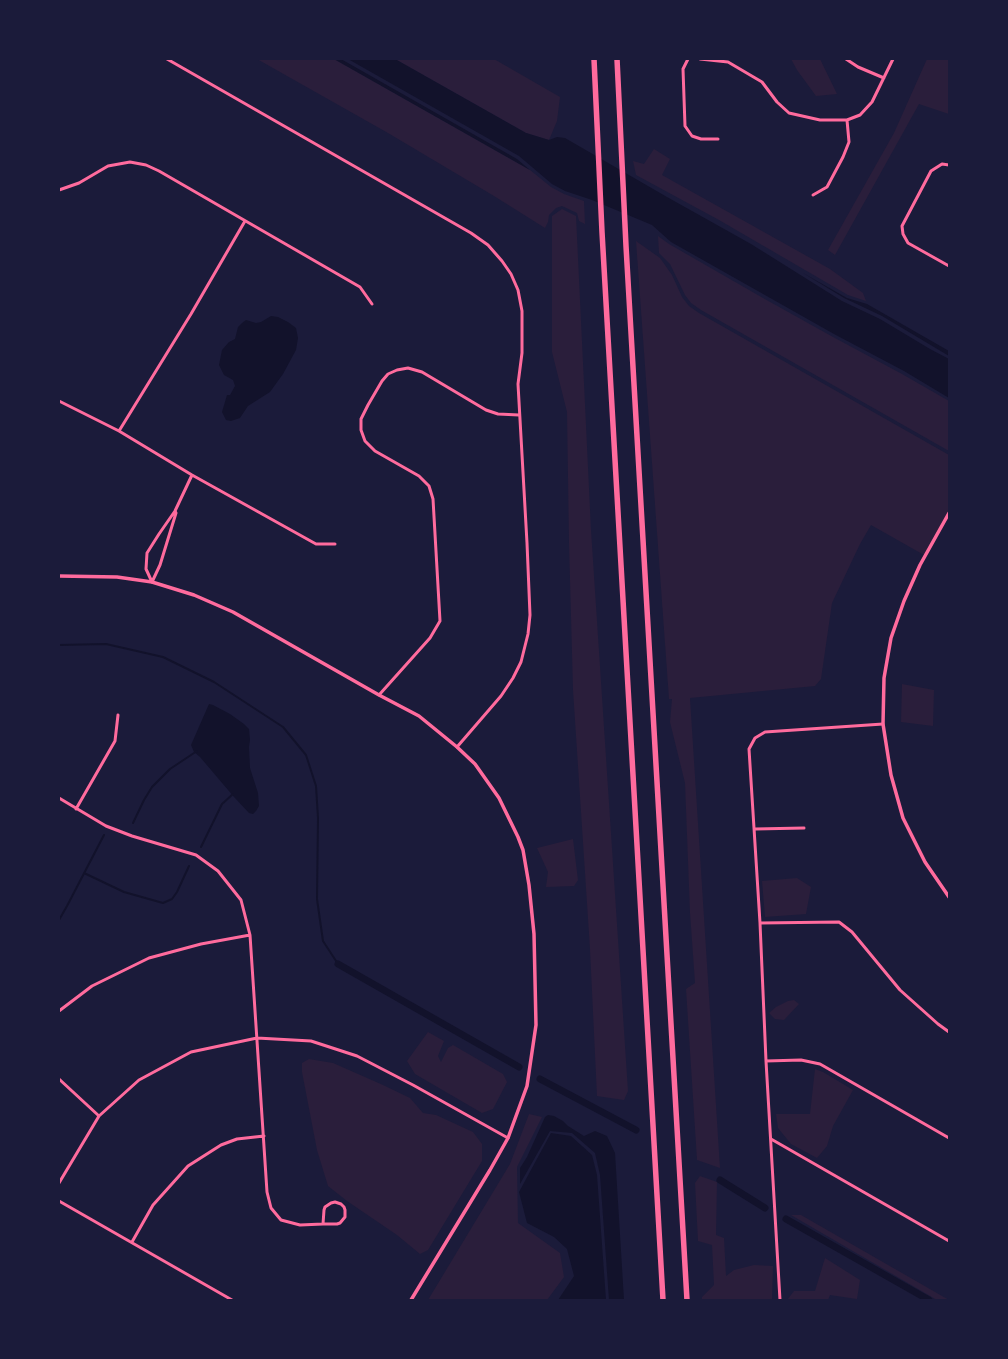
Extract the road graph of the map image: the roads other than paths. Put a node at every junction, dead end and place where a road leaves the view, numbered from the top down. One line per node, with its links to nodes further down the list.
1 (167, 59): 18 (street)
2 (594, 59): 54 (highway)
3 (617, 59): 55 (highway)
4 (688, 59): 10 (street)
5 (700, 59): 9 (street)
6 (846, 59): 8 (street)
7 (893, 59): 8 (street)
8 (884, 78): 9 (street)
9 (847, 120): 13 (street)
10 (718, 139)
11 (949, 165): 15 (street)
12 (59, 190): 14 (street)
13 (813, 195)
14 (245, 221): 16 (street); 19 (street)
15 (949, 266)
16 (372, 304)
17 (59, 401): 19 (street)
18 (519, 415): 26 (street); 29 (street)
19 (119, 431): 20 (street)
20 (192, 475): 21 (street); 23 (street)
21 (175, 511): 25 (street); 25 (street)
22 (949, 513): 28 (street)
23 (335, 544)
24 (59, 576): 25 (street)
25 (152, 582): 26 (street)
26 (379, 695): 29 (street)
27 (118, 716): 31 (street)
28 (883, 724): 33 (street); 34 (street)
29 (457, 747): 44 (street)
30 (59, 798): 31 (street)
31 (76, 809): 36 (street)
32 (804, 828): 33 (street)
33 (755, 829): 35 (street)
34 (949, 897)
35 (760, 923): 38 (street); 40 (street)
36 (250, 935): 37 (street); 39 (street)
37 (59, 1012)
38 (949, 1032)
39 (257, 1038): 42 (street); 43 (street); 44 (street)
40 (766, 1061): 45 (street); 46 (street)
41 (59, 1079): 42 (street)
42 (98, 1116): 47 (street)
43 (264, 1136): 49 (street); 51 (street)
44 (508, 1138): 53 (street)
45 (949, 1138)
46 (771, 1139): 50 (street); 56 (street)
47 (59, 1183)
48 (59, 1201): 51 (street)
49 (323, 1224): 49 (street)
50 (949, 1241)
51 (132, 1242): 52 (street)
52 (232, 1300)
53 (411, 1300)
54 (663, 1300)
55 (687, 1300)
56 (780, 1300)

